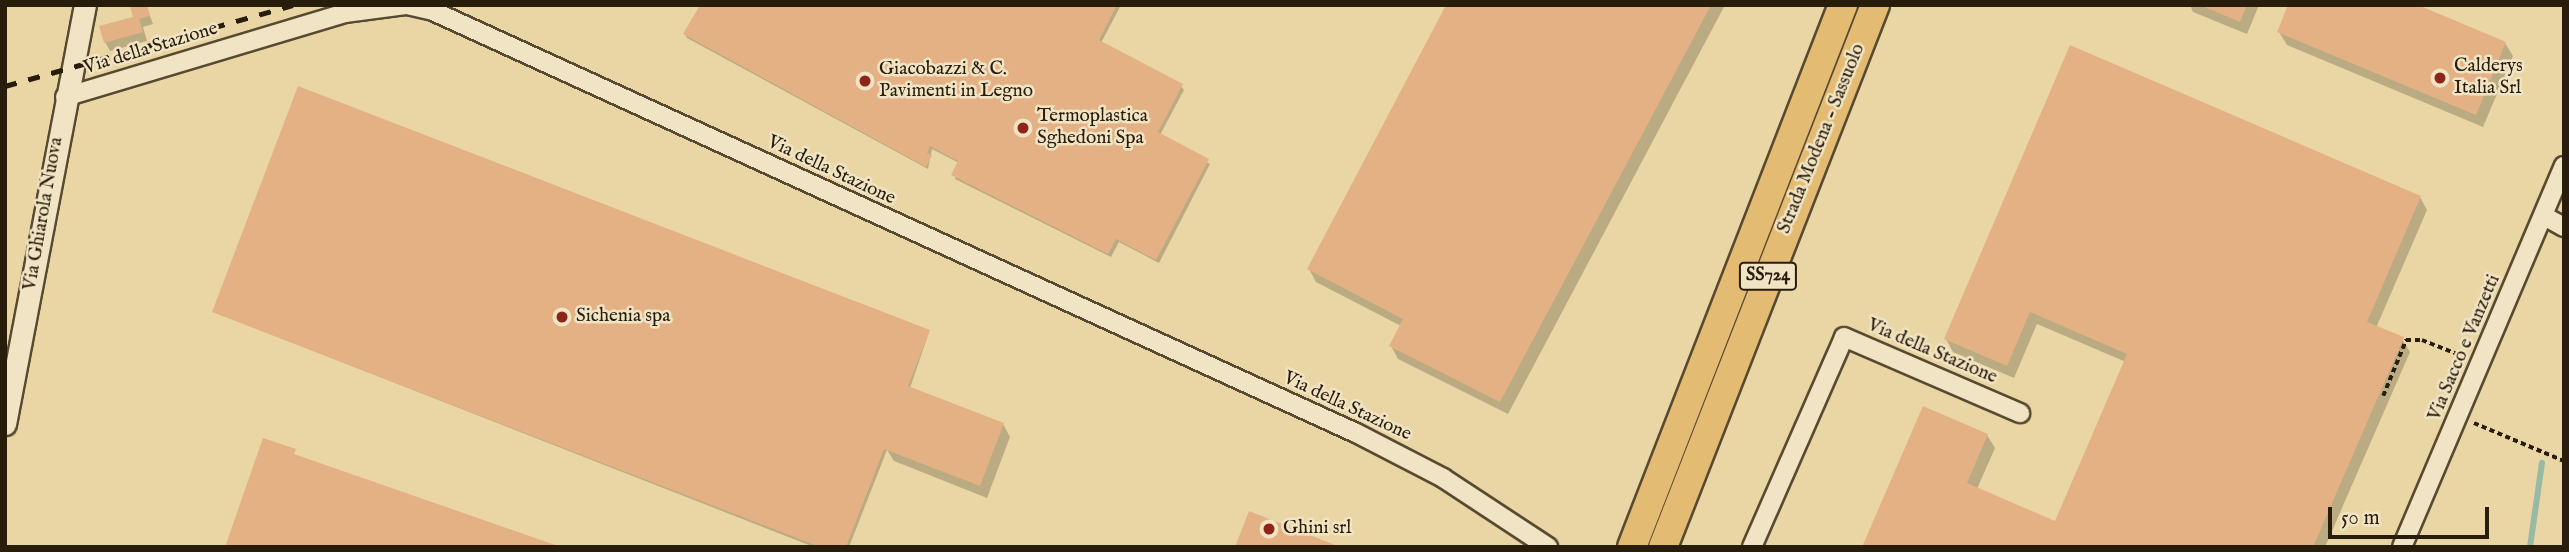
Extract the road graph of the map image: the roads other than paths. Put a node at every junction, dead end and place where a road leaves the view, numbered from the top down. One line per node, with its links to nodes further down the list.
1 (85, 5): 4 (street, Via Ghiarola Nuova)
2 (1843, 5): 11 (highway, Strada Modena - Sassuolo / SS724)
3 (1875, 5): 12 (highway, Strada Modena - Sassuolo / SS724)
4 (65, 97): 9 (street, Via Ghiarola Nuova); 10 (street, Via della Stazione)
5 (2564, 166): 6 (street, Via Sacco e Vanzetti)
6 (2544, 216): 7 (street); 14 (street, Via Sacco e Vanzetti)
7 (2564, 227)
8 (2020, 413): 13 (street, Via della Stazione)
9 (5, 424)
10 (1548, 547)
11 (1632, 547)
12 (1663, 547)
13 (1752, 547)
14 (2402, 547)

